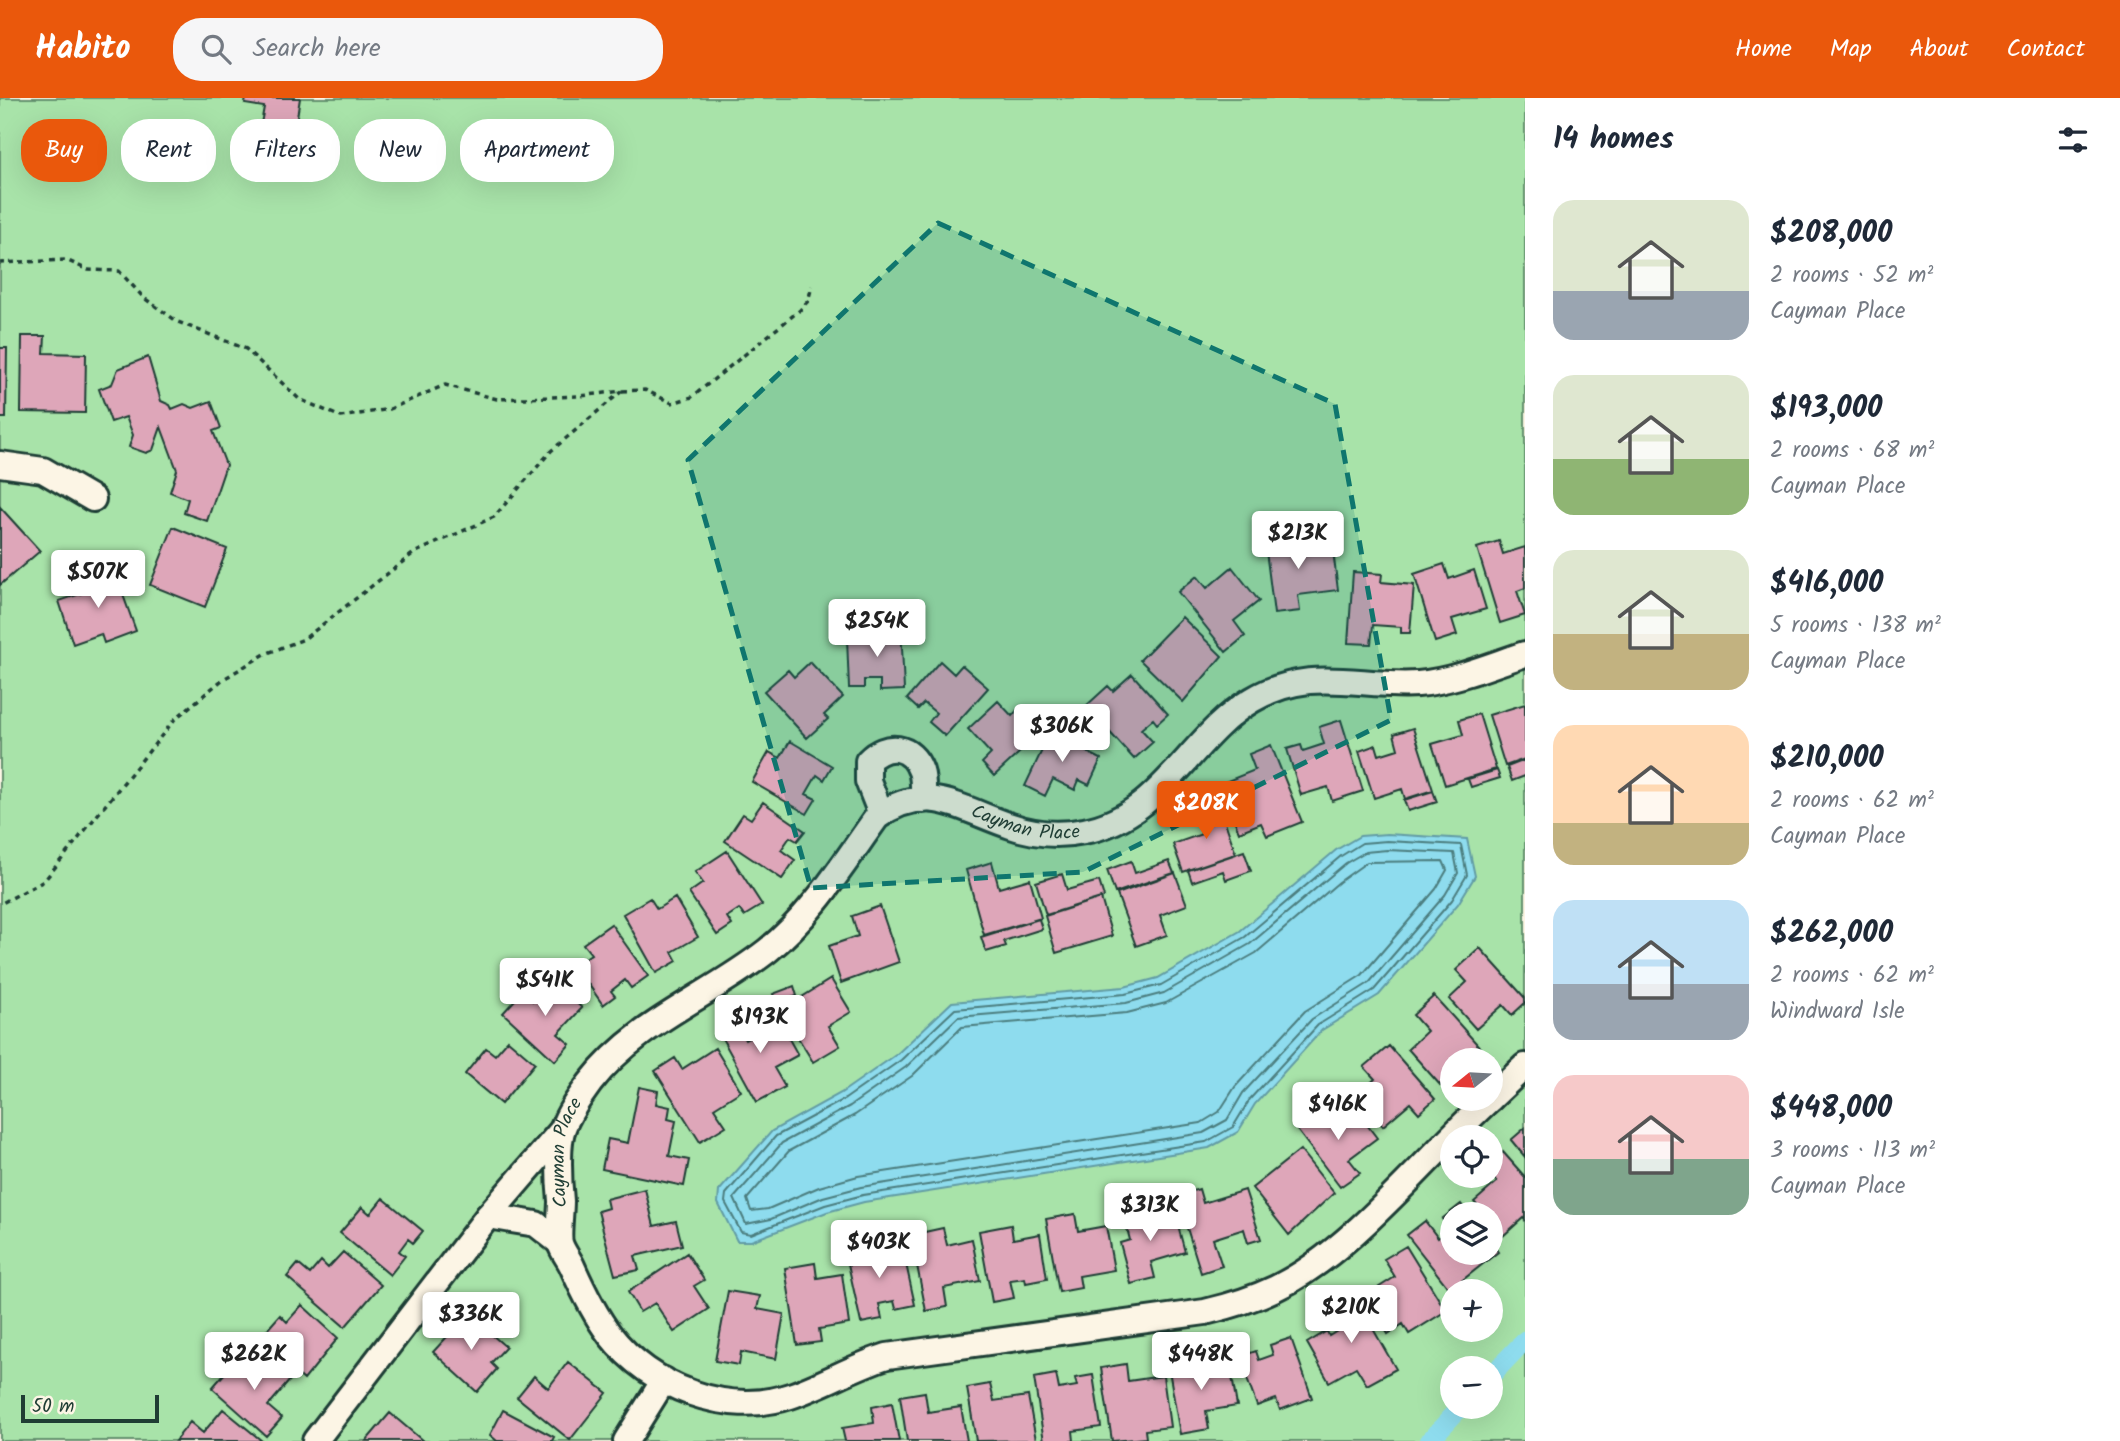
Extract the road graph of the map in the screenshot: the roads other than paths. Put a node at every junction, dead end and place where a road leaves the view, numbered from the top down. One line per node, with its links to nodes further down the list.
1 (0, 464): 2 (street)
2 (93, 499)
3 (1525, 654): 4 (street, Cayman Place)
4 (923, 800): 5 (street, Cayman Place); 5 (street)
5 (881, 814): 9 (street, Cayman Place)
6 (1525, 1066): 7 (street, Cayman Place)
7 (1503, 1087)
8 (1478, 1111): 12 (street, Cayman Place)
9 (562, 1130): 10 (street); 11 (street, Cayman Place)
10 (488, 1216): 11 (street); 13 (street)
11 (559, 1242): 12 (street, Cayman Place)
12 (664, 1380): 14 (street)
13 (315, 1441)
14 (626, 1441)

